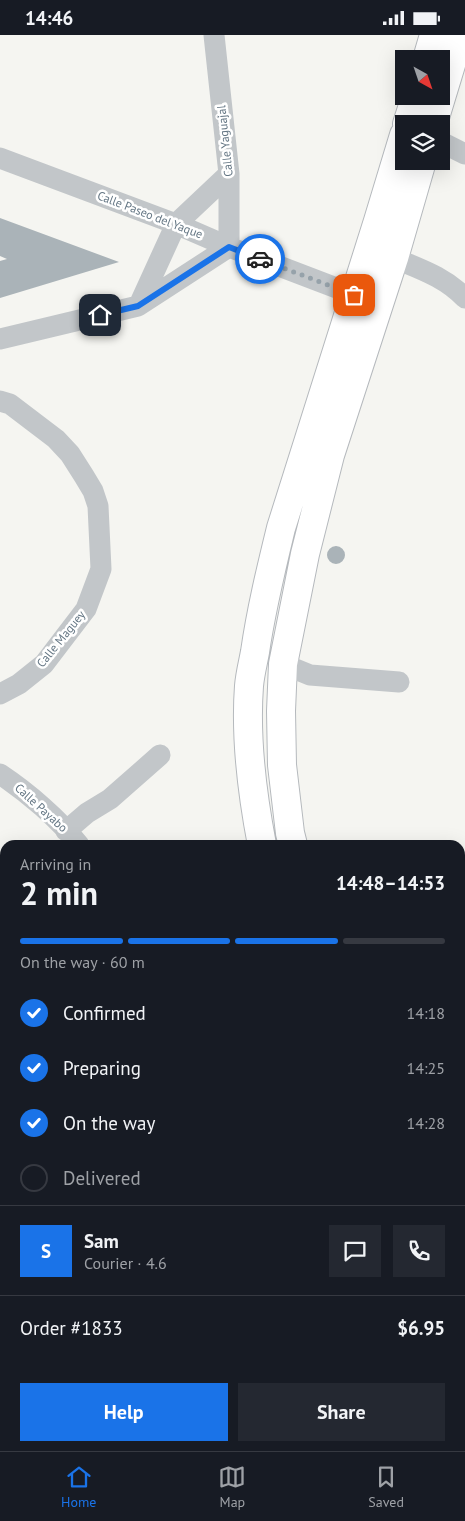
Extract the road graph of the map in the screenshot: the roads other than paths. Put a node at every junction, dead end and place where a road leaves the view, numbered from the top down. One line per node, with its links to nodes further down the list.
1 (214, 35): 11 (street, Calle Yaguajal)
2 (434, 35): 4 (main road)
3 (460, 35): 5 (main road)
4 (430, 50)
5 (436, 115)
6 (450, 146): 7 (street)
7 (465, 154)
8 (0, 158): 12 (street, Calle Paseo del Yaque)
9 (396, 170): 16 (main road)
10 (419, 170): 14 (main road)
11 (229, 174): 12 (street); 13 (street, Calle Yaguajal)
12 (176, 224): 13 (street, Calle Paseo del Yaque); 17 (street)
13 (229, 247): 16 (street, Calle Paseo del Yaque); 17 (street)
14 (394, 258): 15 (street); 16 (main road)
15 (465, 298)
16 (367, 300): 20 (main road); 26 (main road)
17 (138, 306): 18 (street)
18 (0, 339)
19 (0, 401): 22 (street, Calle Maguey)
20 (283, 664): 21 (street); 27 (main road)
21 (399, 682)
22 (0, 694)
23 (160, 755): 25 (street)
24 (0, 774): 25 (street, Calle Payabo)
25 (73, 838)
26 (261, 840)
27 (292, 840)

